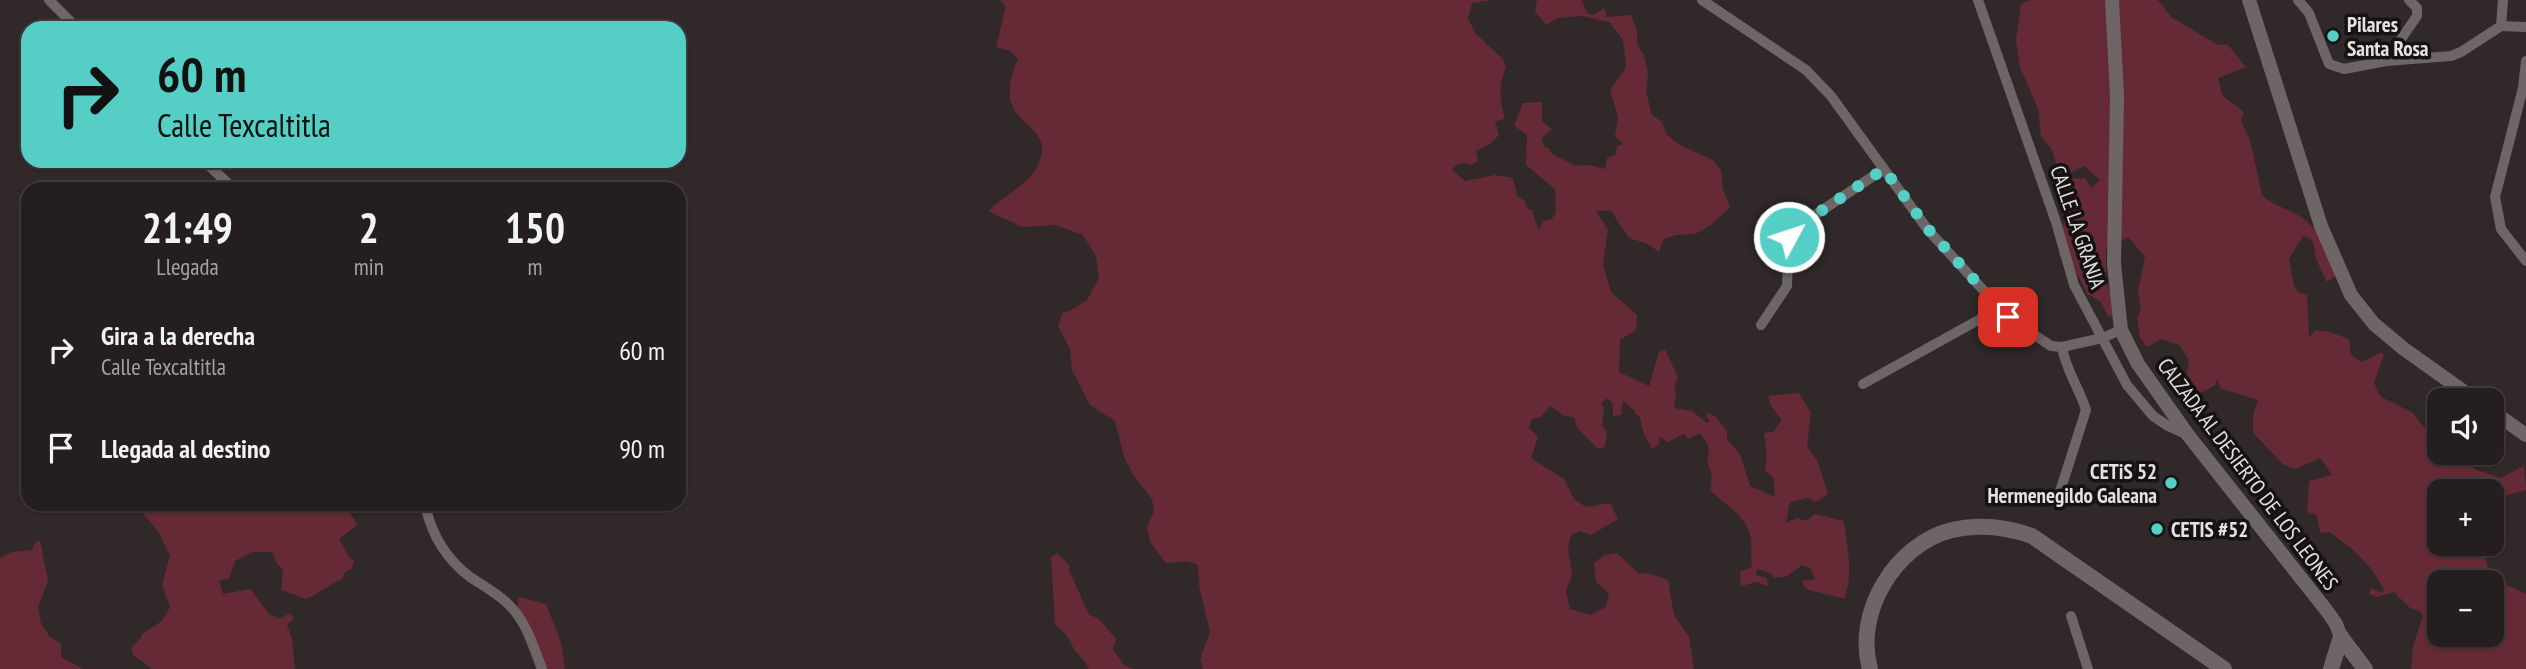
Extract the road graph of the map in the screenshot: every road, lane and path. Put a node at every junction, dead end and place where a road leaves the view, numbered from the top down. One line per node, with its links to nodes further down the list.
1 (49, 0): 9 (street)
2 (1702, 0): 15 (street)
3 (1978, 0): 21 (street, CALLE LA GRANJA)
4 (2112, 0): 20 (street, CALZADA AL DESIERTO DE LOS LEONES)
5 (2249, 0): 24 (street)
6 (2298, 0): 12 (street)
7 (2409, 0): 12 (street)
8 (2503, 0): 10 (street)
9 (70, 21)
10 (2501, 26): 11 (street); 12 (street)
11 (2526, 27)
12 (2386, 61)
13 (2526, 61): 17 (street)
14 (212, 168): 16 (street)
15 (1884, 169): 18 (street); 19 (street)
16 (226, 182)
17 (2526, 261)
18 (2000, 308): 22 (street); 23 (street)
19 (1761, 325)
20 (2121, 330): 21 (street); 26 (street, CALZADA AL DESIERTO DE LOS LEONES)
21 (2102, 338): 22 (street); 26 (street, CALLE LA GRANJA)
22 (2062, 347): 28 (street)
23 (1863, 384)
24 (2459, 388)
25 (2504, 419): 27 (street)
26 (2188, 435): 31 (street, CALZADA AL DESIERTO DE LOS LEONES)
27 (2526, 435)
28 (2056, 504)
29 (426, 511): 32 (street)
30 (2071, 616): 34 (street)
31 (2341, 637): 36 (main road); 37 (main road)
32 (542, 669)
33 (1870, 669): 35 (main road)
34 (2088, 669)
35 (2224, 669)
36 (2331, 669)
37 (2365, 669)

